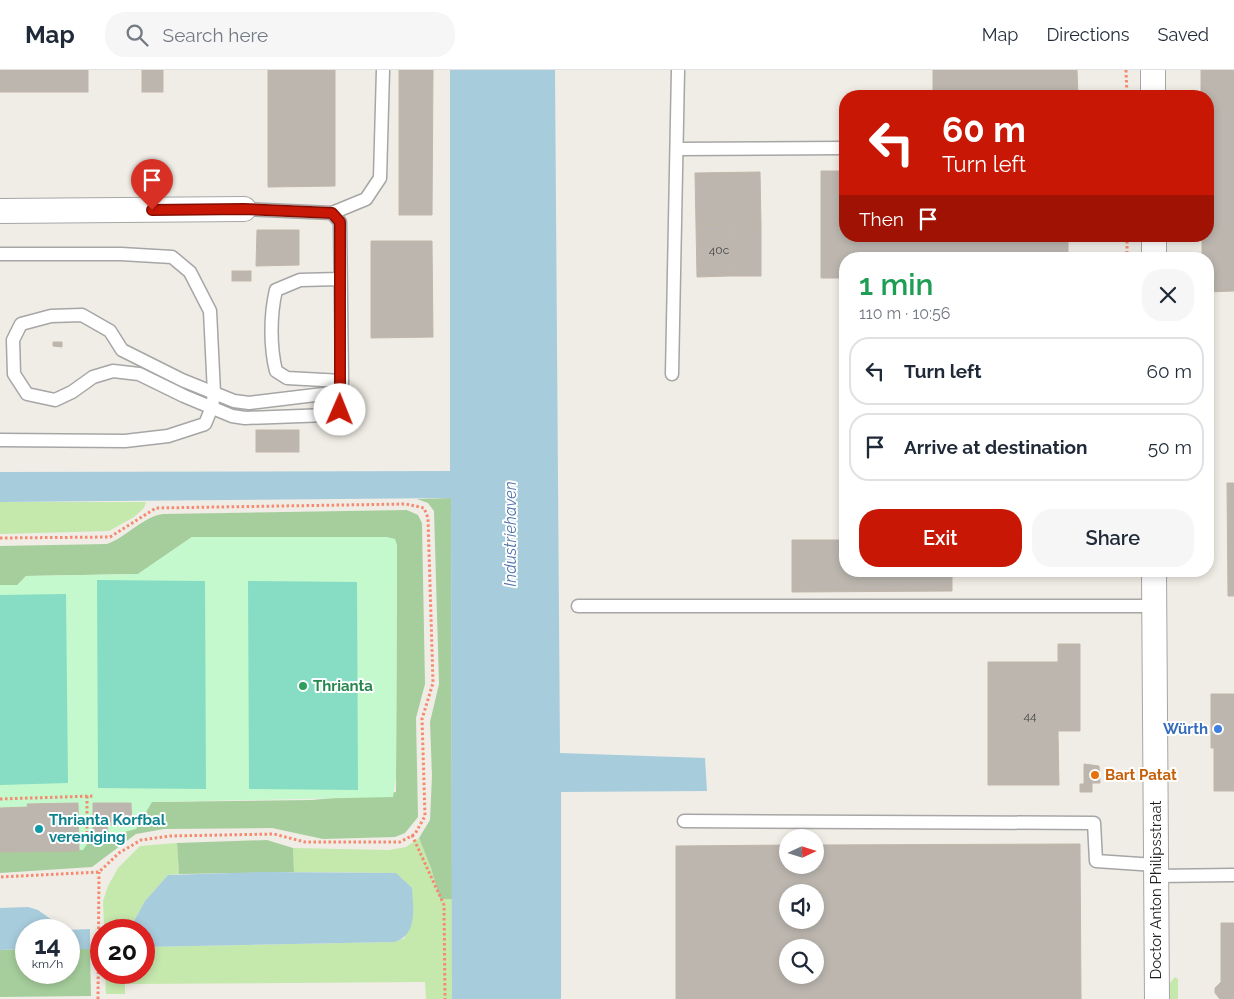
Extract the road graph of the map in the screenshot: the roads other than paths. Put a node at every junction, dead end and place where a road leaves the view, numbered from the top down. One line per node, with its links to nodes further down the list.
1 (383, 70): 9 (lane)
2 (678, 70): 6 (lane)
3 (1153, 70): 4 (street)
4 (1153, 90)
5 (839, 148): 6 (lane)
6 (677, 149): 12 (lane)
7 (244, 209): 8 (street); 9 (lane)
8 (0, 211)
9 (332, 213): 11 (lane)
10 (0, 254): 14 (lane)
11 (340, 279): 13 (lane); 13 (lane)
12 (672, 374)
13 (341, 387): 14 (lane); 15 (lane)
14 (214, 393): 15 (lane); 15 (lane)
15 (212, 407): 16 (lane)
16 (0, 440)
17 (1154, 577): 19 (street, Doctor Anton Philipsstraat)
18 (578, 606): 19 (lane)
19 (1154, 606): 21 (street, Doctor Anton Philipsstraat)
20 (684, 821): 21 (lane)
21 (1155, 871): 22 (lane); 23 (street, Doctor Anton Philipsstraat)
22 (1234, 875)
23 (1156, 999)

